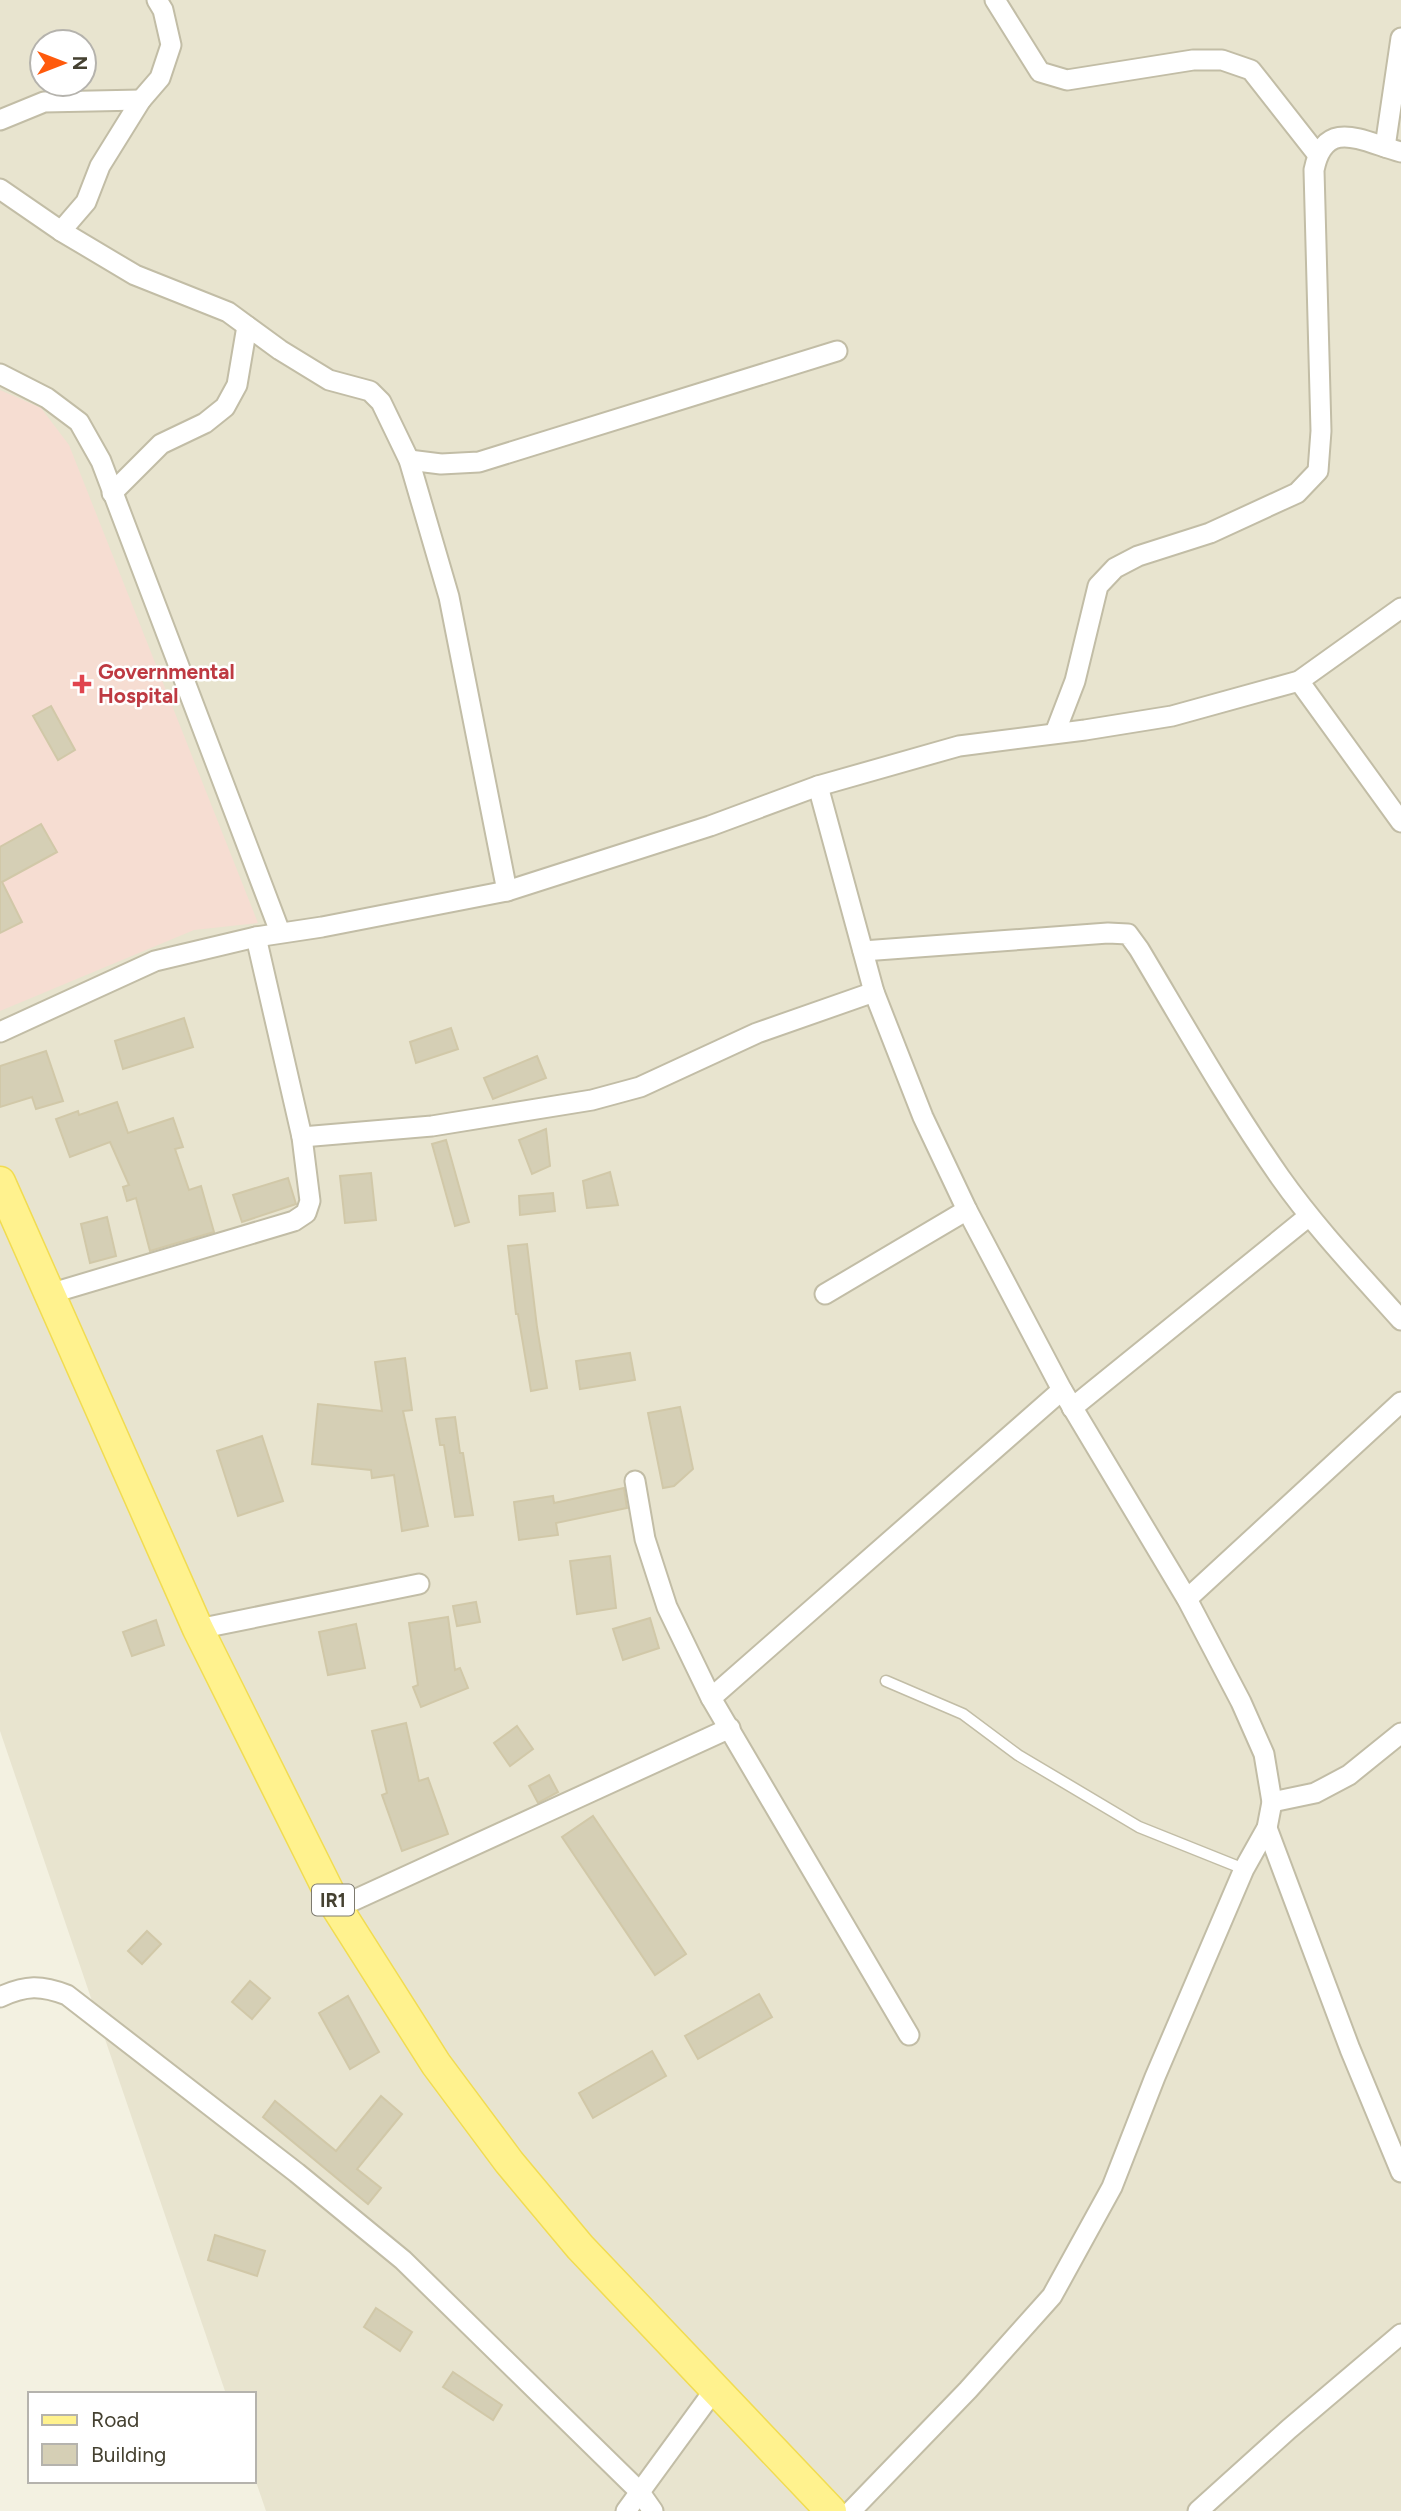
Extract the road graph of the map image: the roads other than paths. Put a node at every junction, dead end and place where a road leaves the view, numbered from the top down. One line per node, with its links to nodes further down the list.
1 (157, 0): 5 (street)
2 (995, 0): 8 (street)
3 (1401, 38): 4 (street)
4 (1399, 63): 7 (street)
5 (141, 100): 6 (street); 10 (street)
6 (0, 120)
7 (1393, 150): 8 (street)
8 (1317, 153): 18 (street)
9 (0, 189): 10 (street)
10 (61, 231): 11 (street)
11 (247, 326): 14 (street); 15 (street)
12 (837, 351): 14 (street)
13 (0, 374): 15 (street)
14 (409, 460): 21 (street)
15 (112, 493): 22 (street)
16 (1401, 608): 17 (street)
17 (1299, 681): 18 (street); 20 (street)
18 (1055, 733): 19 (street)
19 (818, 786): 21 (street); 24 (street)
20 (1401, 822)
21 (507, 891): 22 (street)
22 (280, 932): 23 (street)
23 (256, 937): 26 (street); 27 (street)
24 (863, 951): 25 (street); 30 (street)
25 (874, 992): 27 (street); 29 (street)
26 (0, 1032)
27 (302, 1137): 31 (street)
28 (0, 1182): 31 (main road, IR1)
29 (967, 1210): 32 (street); 34 (street)
30 (1309, 1216): 33 (street); 36 (street)
31 (49, 1294): 40 (main road, IR1)
32 (825, 1294)
33 (1401, 1320)
34 (1062, 1390): 36 (street); 42 (street)
35 (1401, 1402): 39 (street)
36 (1072, 1408): 39 (street)
37 (635, 1481): 42 (street)
38 (419, 1584): 40 (street)
39 (1187, 1599): 45 (street)
40 (198, 1629): 48 (main road, IR1)
41 (886, 1681): 47 (lane)
42 (711, 1698): 43 (street)
43 (730, 1728): 48 (street); 50 (street)
44 (1401, 1733): 45 (street)
45 (1272, 1802): 46 (street)
46 (1267, 1828): 47 (street); 51 (street)
47 (1244, 1869): 58 (street)
48 (337, 1908): 53 (main road, IR1)
49 (0, 1997): 54 (street)
50 (909, 2035)
51 (1401, 2172)
52 (1401, 2334): 59 (street)
53 (715, 2389): 54 (street); 57 (main road, IR1)
54 (639, 2491): 55 (street); 56 (street)
55 (626, 2511)
56 (653, 2511)
57 (831, 2511)
58 (852, 2511)
59 (1198, 2511)

